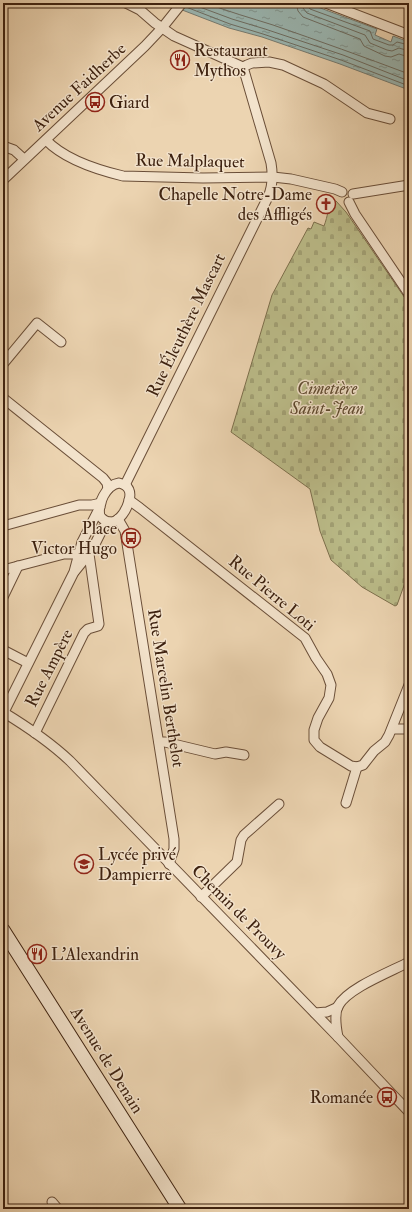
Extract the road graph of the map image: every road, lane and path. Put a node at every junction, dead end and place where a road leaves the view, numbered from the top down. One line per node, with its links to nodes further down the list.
1 (126, 3): 4 (street)
2 (182, 3): 4 (street, Avenue Faidherbe)
3 (326, 3): 5 (street)
4 (162, 28): 6 (street); 8 (street, Avenue Faidherbe)
5 (409, 35)
6 (242, 68): 7 (street); 11 (street)
7 (390, 119)
8 (46, 140): 10 (street, Avenue Faidherbe); 11 (street, Rue Malplaquet)
9 (3, 146): 10 (street)
10 (24, 159): 12 (street, Avenue Faidherbe)
11 (273, 177): 14 (street, Rue Malplaquet); 19 (street, Rue Éleuthère Mascart)
12 (3, 180)
13 (409, 185): 14 (street)
14 (351, 198): 15 (street)
15 (409, 294)
16 (61, 342): 17 (street)
17 (3, 364)
18 (3, 398): 20 (street)
19 (125, 485): 20 (street); 21 (street)
20 (108, 489): 22 (street)
21 (129, 500): 23 (street); 40 (street, Rue Pierre Loti)
22 (100, 505): 23 (street); 24 (street); 25 (street)
23 (114, 521): 26 (street); 38 (street, Rue Marcelin Berthelot)
24 (3, 526)
25 (78, 554): 26 (street); 27 (street); 29 (street)
26 (89, 554): 29 (street); 37 (street, Rue Ampère)
27 (18, 566): 28 (street); 30 (street)
28 (3, 570)
29 (74, 572): 32 (street)
30 (3, 597)
31 (3, 650): 32 (street)
32 (28, 663): 34 (street)
33 (409, 685): 35 (street)
34 (3, 712): 37 (street, Chemin de Prouvy)
35 (392, 729): 36 (street); 40 (street)
36 (409, 729)
37 (35, 733): 43 (street, Chemin de Prouvy)
38 (159, 742): 39 (street); 43 (street, Rue Marcelin Berthelot)
39 (244, 755)
40 (357, 767): 41 (street)
41 (346, 803)
42 (279, 804): 44 (street)
43 (169, 864): 44 (street, Chemin de Prouvy)
44 (201, 897): 49 (street, Chemin de Prouvy)
45 (3, 930): 53 (main road, Avenue de Denain)
46 (3, 941): 52 (main road, Avenue de Denain)
47 (409, 962): 48 (street)
48 (338, 1007): 49 (street); 50 (street)
49 (315, 1013): 50 (street, Chemin de Prouvy)
50 (338, 1036): 51 (street, Chemin de Prouvy)
51 (409, 1112)
52 (173, 1209)
53 (180, 1209)

